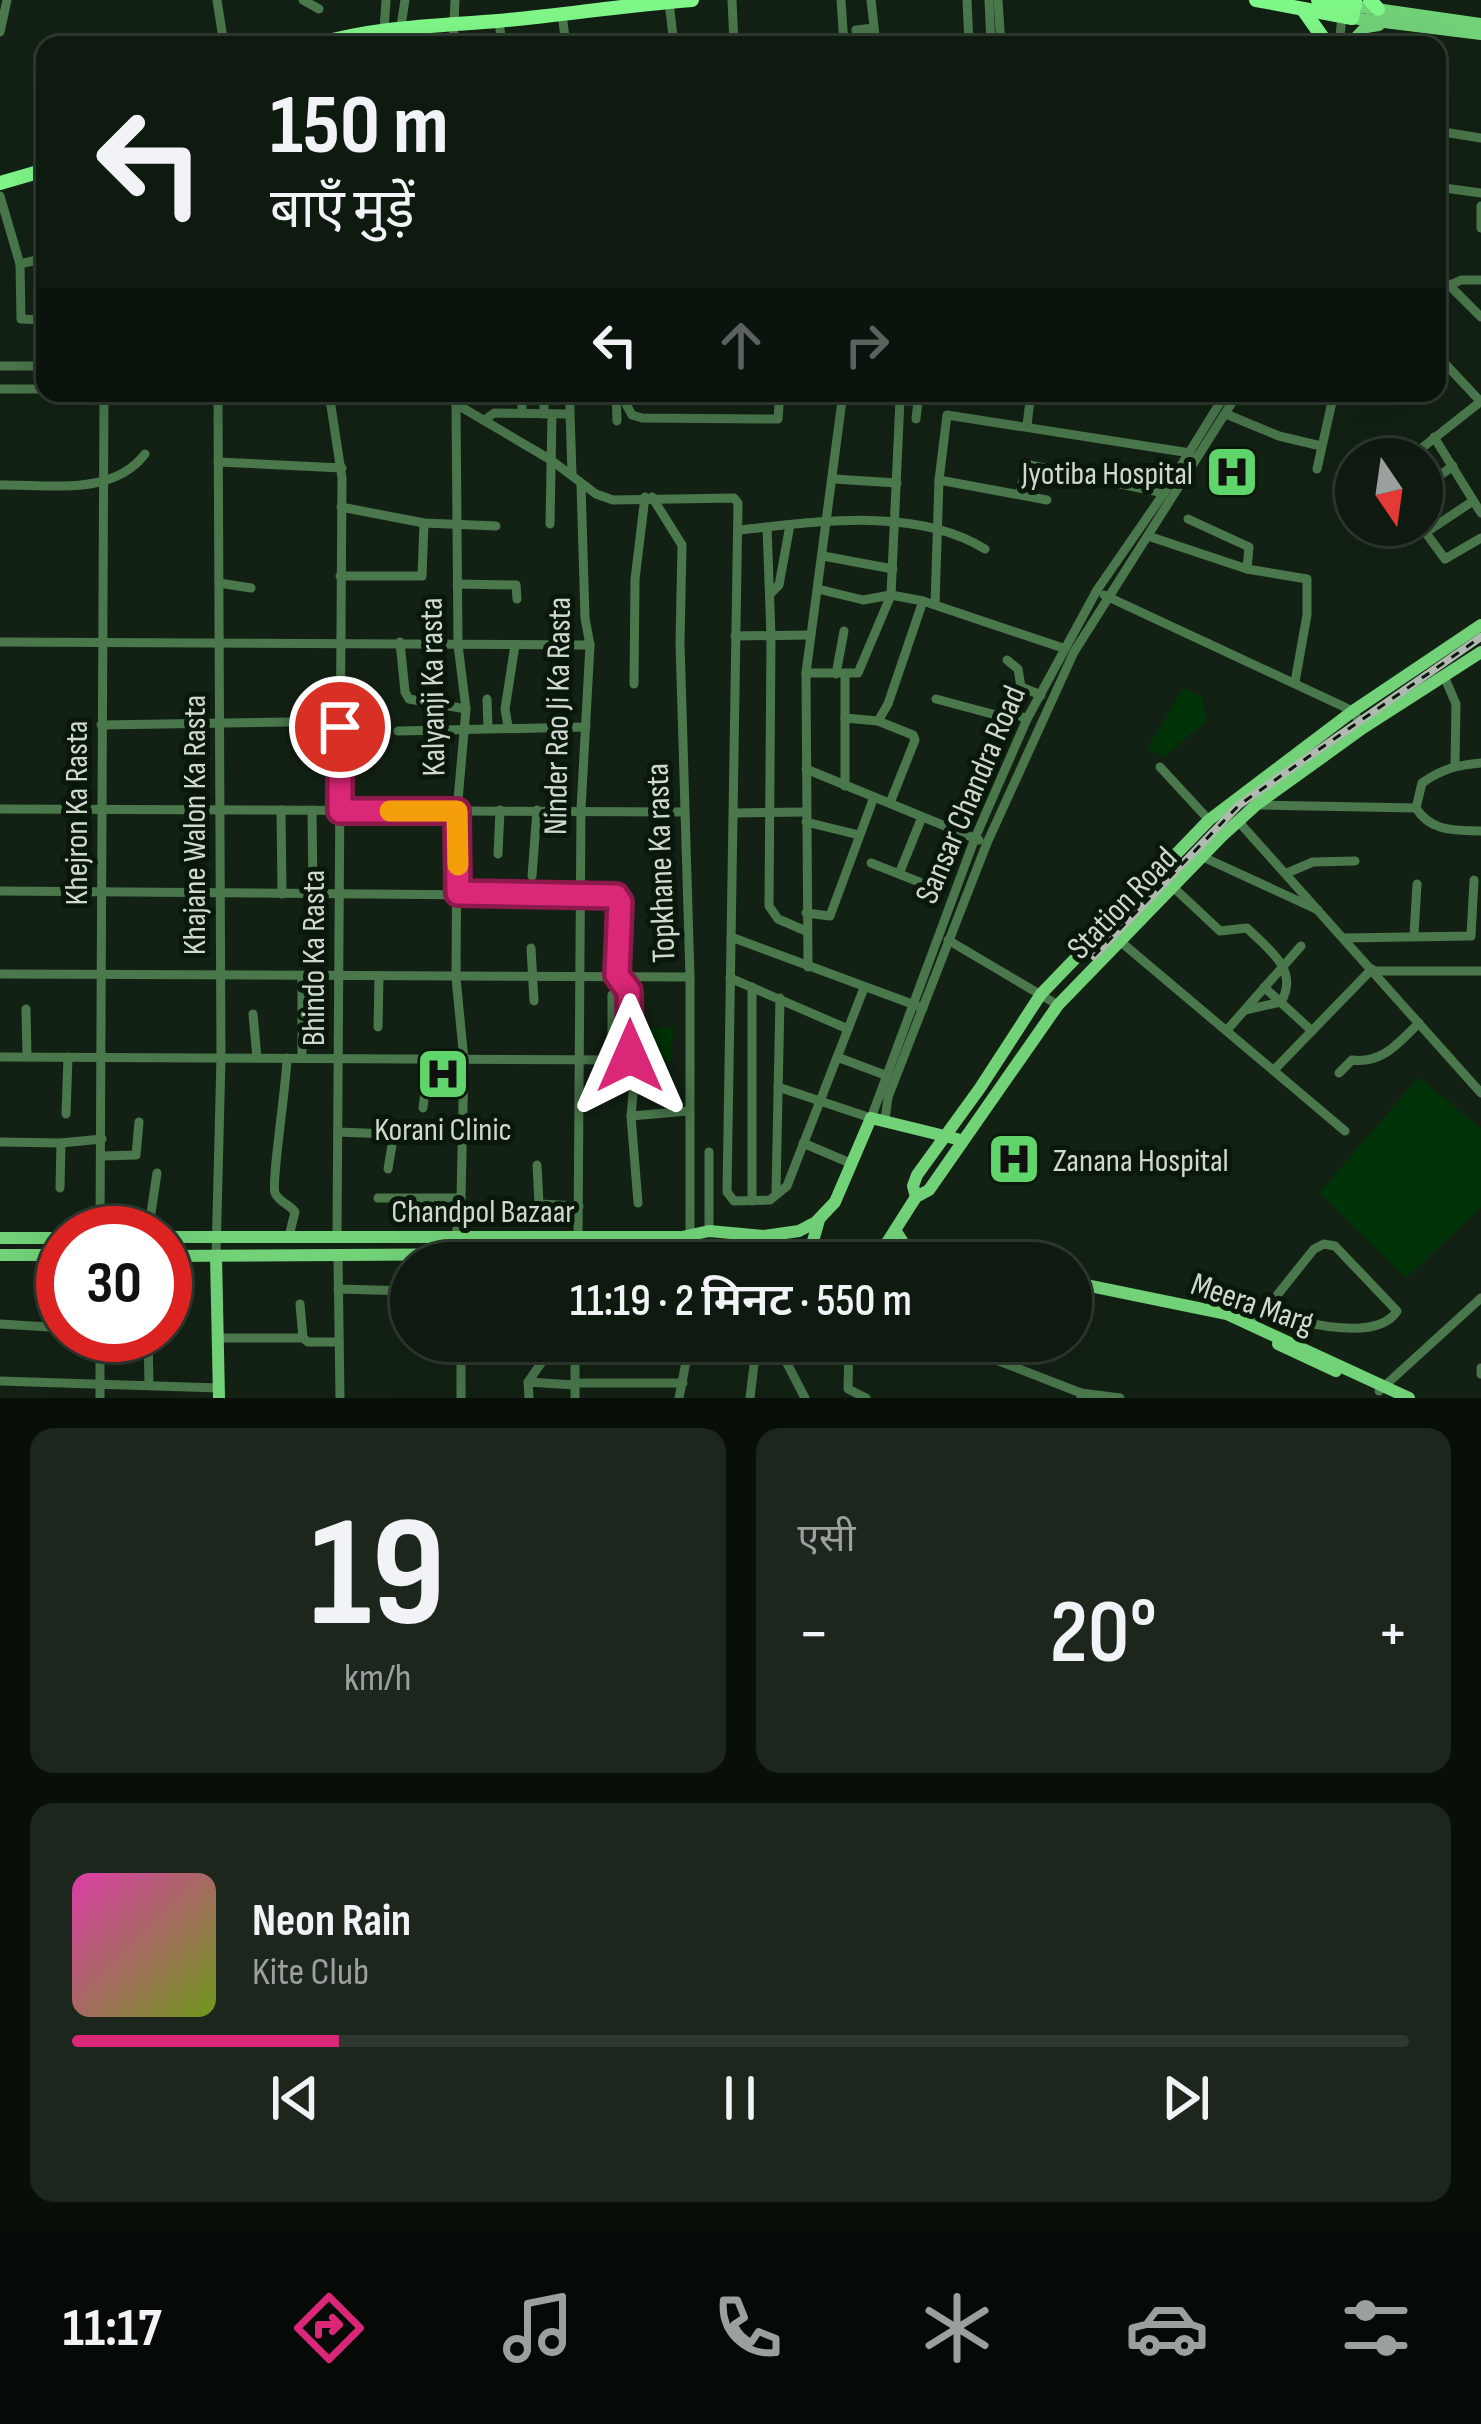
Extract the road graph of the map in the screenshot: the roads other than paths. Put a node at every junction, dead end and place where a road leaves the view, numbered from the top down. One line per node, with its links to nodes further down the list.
1 (7, 0): 26 (street)
2 (217, 0): 27 (street)
3 (303, 0): 17 (street)
4 (386, 0): 28 (street)
5 (405, 0): 23 (street)
6 (455, 0): 22 (street)
7 (692, 0): 15 (highway)
8 (733, 0): 35 (street)
9 (842, 0): 36 (street)
10 (871, 0): 24 (street)
11 (967, 0): 39 (street)
12 (994, 0): 40 (street); 41 (street)
13 (1256, 0): 18 (highway)
14 (1318, 0): 16 (highway)
15 (672, 1): 19 (highway); 34 (street)
16 (1355, 7): 18 (highway); 21 (main road); 25 (main road)
17 (319, 9)
18 (1304, 10): 42 (highway)
19 (562, 14): 20 (highway); 33 (street)
20 (499, 21): 22 (highway); 32 (street)
21 (1392, 23): 25 (main road); 43 (main road)
22 (453, 24): 23 (highway); 31 (street)
23 (401, 26): 29 (highway); 30 (street)
24 (874, 28): 37 (street); 38 (street)
25 (1478, 29)
26 (0, 32)
27 (223, 36)
28 (383, 36)
29 (385, 36)
30 (399, 36)
31 (452, 36)
32 (501, 36)
33 (565, 36)
34 (674, 36)
35 (734, 36)
36 (844, 36)
37 (856, 36)
38 (875, 36)
39 (969, 36)
40 (992, 36)
41 (1000, 36)
42 (1322, 36)
43 (1356, 36)
44 (1446, 132): 45 (street)
45 (1481, 138)
46 (36, 173): 47 (highway)
47 (0, 183)
48 (1446, 188): 49 (street)
49 (1481, 193)
50 (0, 196): 54 (street)
51 (1481, 206): 52 (street)
52 (1481, 228)
53 (36, 260): 54 (street)
54 (20, 264): 58 (street)
55 (1481, 280): 56 (street)
56 (1448, 284): 57 (street)
57 (1481, 317)
58 (36, 320)
59 (1446, 365): 80 (street)
60 (0, 366): 61 (street)
61 (36, 366)
62 (36, 388): 63 (street)
63 (0, 389)
64 (104, 402): 104 (street, Khejron Ka Rasta)
65 (218, 402): 96 (street, Khajane Walon Ka Rasta)
66 (331, 402): 98 (street, Bhindo Ka Rasta)
67 (522, 402): 82 (street)
68 (546, 402): 83 (street)
69 (570, 402): 84 (street)
70 (616, 402): 88 (street)
71 (626, 402): 72 (street)
72 (779, 402)
73 (842, 402): 102 (street)
74 (900, 402): 105 (street)
75 (918, 402): 87 (street)
76 (1030, 402): 89 (street)
77 (1221, 402): 93 (street, Sansar Chandra Road)
78 (1233, 402): 85 (street, Sansar Chandra Road)
79 (1332, 402): 92 (street)
80 (1481, 402): 90 (street)
81 (456, 404): 86 (street); 121 (street, Kalyanji Ka rasta)
82 (522, 413): 83 (street); 86 (street)
83 (548, 414): 84 (street); 95 (street)
84 (570, 414): 101 (street)
85 (1226, 414): 92 (street); 127 (street, Sansar Chandra Road)
86 (485, 419): 95 (street)
87 (916, 419)
88 (617, 421)
89 (1027, 425): 93 (street); 103 (street)
90 (1434, 436): 91 (street); 97 (street)
91 (1432, 438)
92 (1321, 446): 99 (street)
93 (1190, 453): 109 (street, Sansar Chandra Road)
94 (145, 454): 104 (street)
95 (551, 460): 101 (street); 119 (street)
96 (218, 462): 98 (street); 135 (street, Khajane Walon Ka Rasta)
97 (1453, 466): 100 (street); 112 (street)
98 (342, 468): 113 (street, Bhindo Ka Rasta)
99 (1317, 469)
100 (1443, 473)
101 (572, 474): 107 (street)
102 (834, 479): 105 (street); 117 (street)
103 (939, 480): 108 (street); 125 (street)
104 (105, 483): 106 (street); 150 (street, Khejron Ka Rasta)
105 (897, 483): 120 (street)
106 (0, 484)
107 (581, 484): 110 (street); 156 (street, Ninder Rao Ji Ka Rasta)
108 (1020, 494): 109 (street); 111 (street)
109 (1164, 494): 139 (street, Sansar Chandra Road)
110 (648, 497): 126 (street); 164 (street); 202 (street, Topkhane Ka rasta)
111 (1047, 500)
112 (1473, 501): 114 (street); 115 (street)
113 (341, 507): 118 (street); 134 (street, Bhindo Ka Rasta)
114 (1481, 513)
115 (1443, 517)
116 (1187, 519): 132 (street)
117 (828, 521): 120 (street); 122 (street); 131 (street)
118 (424, 523): 121 (street); 134 (street)
119 (550, 524)
120 (895, 524): 125 (street); 133 (street)
121 (456, 525): 123 (street); 136 (street, Kalyanji Ka rasta)
122 (790, 525): 124 (street); 140 (street)
123 (496, 526)
124 (767, 527): 126 (street); 140 (street)
125 (938, 529): 130 (street); 143 (street)
126 (739, 530): 147 (street)
127 (1148, 536): 132 (street); 139 (street, Sansar Chandra Road)
128 (1481, 538): 129 (street)
129 (1435, 546)
130 (985, 549)
131 (823, 556): 133 (street); 138 (street)
132 (1246, 568): 163 (street)
133 (893, 569): 141 (street)
134 (340, 576): 153 (street, Bhindo Ka Rasta)
135 (219, 583): 137 (street); 151 (street, Khajane Walon Ka Rasta)
136 (457, 584): 142 (street); 155 (street, Kalyanji Ka rasta)
137 (251, 588)
138 (818, 589): 141 (street); 146 (street)
139 (1101, 593): 157 (street, Sansar Chandra Road); 163 (street); 211 (street, Sansar Chandra Road)
140 (770, 595): 148 (street)
141 (891, 595): 143 (street); 161 (street)
142 (517, 598)
143 (929, 603): 157 (street); 172 (street)
144 (1481, 625): 169 (main road)
145 (844, 631): 161 (street)
146 (810, 634): 148 (street); 160 (street)
147 (735, 636): 148 (street); 203 (street)
148 (771, 636): 201 (street)
149 (0, 642): 150 (street)
150 (104, 642): 151 (street); 174 (street, Khejron Ka Rasta)
151 (219, 642): 153 (street); 175 (street, Khajane Walon Ka Rasta)
152 (400, 642): 153 (street); 155 (street); 168 (street)
153 (341, 643): 199 (street, Bhindo Ka Rasta)
154 (515, 644): 155 (street); 156 (street); 176 (street)
155 (458, 645): 168 (street, Kalyanji Ka rasta)
156 (590, 645): 178 (street, Ninder Rao Ji Ka Rasta)
157 (1063, 648): 165 (street, Sansar Chandra Road)
158 (1481, 652): 162 (main road, Station Road)
159 (1007, 660): 165 (street)
160 (806, 673): 161 (street); 185 (street)
161 (840, 674): 170 (street)
162 (1444, 676): 180 (main road, Station Road); 183 (street)
163 (1295, 682): 169 (street)
164 (634, 684)
165 (1041, 694): 171 (street, Sansar Chandra Road)
166 (487, 699): 177 (street)
167 (936, 699): 171 (street)
168 (466, 709): 179 (street, Kalyanji Ka rasta)
169 (1353, 711): 180 (street); 206 (main road)
170 (845, 718): 172 (street); 186 (street)
171 (1028, 719): 210 (street, Sansar Chandra Road)
172 (878, 721): 188 (street)
173 (292, 722): 175 (street)
174 (101, 725): 175 (street); 194 (street, Khejron Ka Rasta)
175 (218, 725): 191 (street, Khajane Walon Ka Rasta)
176 (508, 726): 177 (street); 178 (street)
177 (488, 727): 179 (street)
178 (586, 727): 193 (street, Ninder Rao Ji Ka Rasta)
179 (466, 728): 181 (street); 200 (street, Kalyanji Ka rasta)
180 (1363, 728): 189 (main road, Station Road)
181 (398, 731)
182 (1481, 763): 183 (street)
183 (1455, 765): 192 (street)
184 (1160, 767): 206 (street)
185 (806, 770): 186 (street); 204 (street)
186 (845, 787): 187 (street)
187 (874, 797): 188 (street); 209 (street)
188 (890, 803): 205 (street)
189 (1256, 805): 192 (street); 207 (main road, Station Road)
190 (0, 808): 194 (street)
191 (221, 808): 194 (street); 195 (street); 226 (street, Khajane Walon Ka Rasta)
192 (1416, 808): 208 (street)
193 (581, 809): 198 (street); 202 (street); 230 (street, Ninder Rao Ji Ka Rasta)
194 (102, 810): 224 (street, Khejron Ka Rasta)
195 (281, 810): 196 (street); 227 (street)
196 (312, 810): 199 (street); 228 (street)
197 (500, 810): 198 (street); 200 (street); 212 (street)
198 (537, 810): 218 (street)
199 (340, 811): 200 (street); 229 (street, Bhindo Ka Rasta)
200 (457, 811): 225 (street, Kalyanji Ka rasta)
201 (770, 811): 203 (street); 204 (street); 233 (street)
202 (683, 812): 257 (street, Topkhane Ka rasta)
203 (735, 813): 237 (street)
204 (806, 817): 209 (street); 232 (street)
205 (922, 817): 210 (street); 217 (street)
206 (1210, 820): 262 (main road)
207 (1238, 821): 213 (main road, Station Road); 216 (street)
208 (1480, 832)
209 (859, 835): 232 (street)
210 (975, 838): 211 (street); 234 (street, Sansar Chandra Road)
211 (987, 843): 239 (street, Sansar Chandra Road)
212 (498, 854)
213 (1203, 857): 222 (main road, Station Road); 231 (street)
214 (1355, 861): 216 (street)
215 (871, 863): 217 (street)
216 (1287, 873): 231 (street)
217 (899, 874): 221 (street)
218 (532, 876)
219 (1474, 880): 236 (street)
220 (1417, 884): 235 (street)
221 (927, 885)
222 (1173, 887): 240 (main road, Station Road); 243 (street)
223 (0, 891): 224 (street)
224 (102, 892): 226 (street); 248 (street, Khejron Ka Rasta)
225 (458, 893): 229 (street); 230 (street); 256 (street, Kalyanji Ka rasta)
226 (221, 894): 227 (street); 249 (street, Khajane Walon Ka Rasta)
227 (282, 895): 228 (street)
228 (313, 895): 229 (street)
229 (340, 895): 254 (street, Bhindo Ka Rasta)
230 (582, 895): 250 (street); 253 (street, Ninder Rao Ji Ka Rasta)
231 (1320, 911): 238 (street)
232 (806, 913): 233 (street)
233 (806, 931): 244 (street)
234 (938, 934): 239 (street); 267 (street, Sansar Chandra Road)
235 (1414, 935): 236 (street); 238 (street)
236 (1476, 936)
237 (731, 937): 244 (street); 258 (street)
238 (1344, 938): 245 (street)
239 (950, 941): 262 (street); 269 (street, Sansar Chandra Road)
240 (1121, 942): 268 (main road, Station Road); 276 (street)
241 (1301, 946): 243 (street)
242 (531, 948): 252 (street)
243 (1284, 965): 260 (street); 266 (street)
244 (808, 967): 261 (street)
245 (1372, 970): 246 (street); 273 (street); 277 (street)
246 (1481, 970)
247 (0, 974): 248 (street)
248 (100, 975): 249 (street); 282 (street, Khejron Ka Rasta)
249 (221, 975): 251 (street); 283 (street, Khajane Walon Ka Rasta)
250 (617, 975): 253 (street); 257 (street); 292 (street)
251 (302, 976): 254 (street); 286 (street)
252 (532, 976): 253 (street); 256 (street); 265 (street)
253 (581, 976): 289 (street, Ninder Rao Ji Ka Rasta)
254 (338, 977): 255 (street); 287 (street, Bhindo Ka Rasta)
255 (379, 977): 256 (street); 274 (street)
256 (455, 977): 290 (street, Kalyanji Ka rasta)
257 (690, 977): 300 (street, Topkhane Ka rasta)
258 (730, 978): 259 (street); 324 (street)
259 (752, 987): 264 (street); 324 (street)
260 (1264, 987): 266 (street); 271 (street)
261 (864, 988): 267 (street); 275 (street)
262 (1041, 994): 268 (street); 307 (main road)
263 (612, 995): 291 (street)
264 (780, 998): 275 (street); 296 (street)
265 (534, 1001)
266 (1281, 1002): 271 (street); 277 (street)
267 (910, 1004): 269 (street); 295 (street, Sansar Chandra Road)
268 (1058, 1005): 309 (main road, Station Road)
269 (923, 1008): 303 (street, Sansar Chandra Road)
270 (26, 1009): 279 (street)
271 (1245, 1010): 276 (street)
272 (253, 1014): 284 (street)
273 (1419, 1023): 294 (street); 297 (street)
274 (378, 1027)
275 (848, 1029): 280 (street)
276 (1227, 1030): 293 (street)
277 (1312, 1031): 293 (street)
278 (0, 1057): 279 (street)
279 (27, 1057): 281 (street)
280 (838, 1057): 295 (street); 298 (street)
281 (68, 1058): 282 (street); 301 (street)
282 (103, 1058): 283 (street); 308 (street, Khejron Ka Rasta)
283 (221, 1058): 284 (street); 334 (street, Khajane Walon Ka Rasta)
284 (256, 1058): 285 (street)
285 (287, 1058): 286 (street); 335 (street)
286 (302, 1058): 287 (street)
287 (338, 1059): 288 (street); 306 (street, Bhindo Ka Rasta)
288 (429, 1059): 290 (street); 299 (street)
289 (580, 1059): 290 (street); 291 (street); 328 (street, Ninder Rao Ji Ka Rasta)
290 (464, 1060): 322 (street, Kalyanji Ka rasta)
291 (611, 1060): 292 (street)
292 (627, 1060): 302 (street)
293 (1274, 1070): 305 (street)
294 (1339, 1073)
295 (885, 1075): 303 (street, Sansar Chandra Road)
296 (778, 1087): 298 (street); 320 (street)
297 (1481, 1094)
298 (822, 1101): 303 (street); 312 (street)
299 (423, 1108)
300 (688, 1111): 302 (street); 337 (street, Topkhane Ka rasta)
301 (66, 1114)
302 (631, 1116): 325 (street)
303 (878, 1119): 307 (main road); 315 (main road, Sansar Chandra Road)
304 (139, 1121): 314 (street)
305 (1345, 1131)
306 (338, 1132): 317 (street); 336 (street, Bhindo Ka Rasta)
307 (945, 1135): 309 (main road); 323 (main road)
308 (102, 1139): 311 (street); 314 (street, Khejron Ka Rasta)
309 (961, 1140): 323 (main road, Station Road)
310 (0, 1142): 311 (street)
311 (61, 1143): 319 (street)
312 (803, 1143): 315 (street); 320 (street)
313 (709, 1152): 332 (street)
314 (102, 1156): 326 (street, Khejron Ka Rasta)
315 (850, 1162): 329 (main road, Sansar Chandra Road)
316 (537, 1166): 328 (street)
317 (388, 1169)
318 (157, 1172): 327 (street)
319 (60, 1188)
320 (776, 1192): 324 (street)
321 (378, 1198): 322 (street)
322 (461, 1198): 338 (street, Kalyanji Ka rasta)
323 (916, 1198): 330 (main road, Station Road)
324 (752, 1202)
325 (638, 1203)
326 (101, 1206)
327 (152, 1206)
328 (579, 1206): 339 (street, Ninder Rao Ji Ka Rasta)
329 (819, 1219): 331 (main road, Sansar Chandra Road); 343 (main road)
330 (895, 1230): 344 (main road, Station Road); 345 (main road)
331 (799, 1231): 332 (main road, Chandpol Bazaar)
332 (709, 1232): 337 (main road, Chandpol Bazaar)
333 (192, 1236): 334 (main road, Chandpol Bazaar)
334 (219, 1236): 335 (main road, Chandpol Bazaar); 349 (street, Khajane Walon Ka Rasta)
335 (289, 1236): 336 (main road, Chandpol Bazaar)
336 (337, 1236): 338 (main road, Chandpol Bazaar)
337 (690, 1236): 339 (main road, Chandpol Bazaar)
338 (456, 1237): 339 (main road, Chandpol Bazaar); 342 (street, Kalyanji Ka rasta)
339 (578, 1237)
340 (0, 1238): 341 (main road)
341 (36, 1238)
342 (456, 1242)
343 (813, 1242)
344 (887, 1242)
345 (903, 1242)
346 (36, 1255): 347 (main road)
347 (0, 1256)
348 (192, 1256): 349 (main road, Chandpol Bazaar)
349 (216, 1256): 350 (main road, Chandpol Bazaar); 363 (main road)
350 (338, 1257): 351 (main road, Chandpol Bazaar); 353 (street)
351 (390, 1258)
352 (1202, 1287): 359 (street)
353 (338, 1289): 355 (street); 365 (street)
354 (1092, 1289): 361 (main road, Meera Marg)
355 (390, 1290)
356 (1092, 1291): 383 (main road, Meera Marg)
357 (1480, 1300): 383 (street)
358 (300, 1304): 364 (street)
359 (1263, 1310): 359 (street); 361 (street)
360 (0, 1324): 362 (street)
361 (1254, 1324): 383 (main road, Meera Marg)
362 (36, 1326)
363 (218, 1337): 364 (street); 385 (main road)
364 (303, 1338): 365 (street)
365 (339, 1342): 388 (street)
366 (100, 1362): 377 (street)
367 (148, 1362): 381 (street)
368 (461, 1362): 389 (street)
369 (542, 1362): 378 (street)
370 (575, 1362): 382 (street)
371 (686, 1362): 380 (street)
372 (754, 1362): 394 (street)
373 (787, 1362): 395 (street)
374 (849, 1362): 396 (street)
375 (1000, 1362): 386 (street)
376 (0, 1381): 377 (street)
377 (99, 1382): 381 (street); 387 (street)
378 (528, 1382): 382 (street); 390 (street)
379 (627, 1382): 380 (street); 382 (street); 392 (street)
380 (682, 1383): 393 (street)
381 (149, 1384): 384 (street)
382 (575, 1384): 391 (street)
383 (1385, 1391): 398 (main road, Meera Marg)
384 (189, 1392): 385 (street)
385 (219, 1393)
386 (1081, 1395): 397 (street)
387 (100, 1398)
388 (340, 1398)
389 (461, 1398)
390 (529, 1398)
391 (575, 1398)
392 (628, 1398)
393 (679, 1398)
394 (750, 1398)
395 (805, 1398)
396 (866, 1398)
397 (1120, 1398)
398 (1409, 1398)

